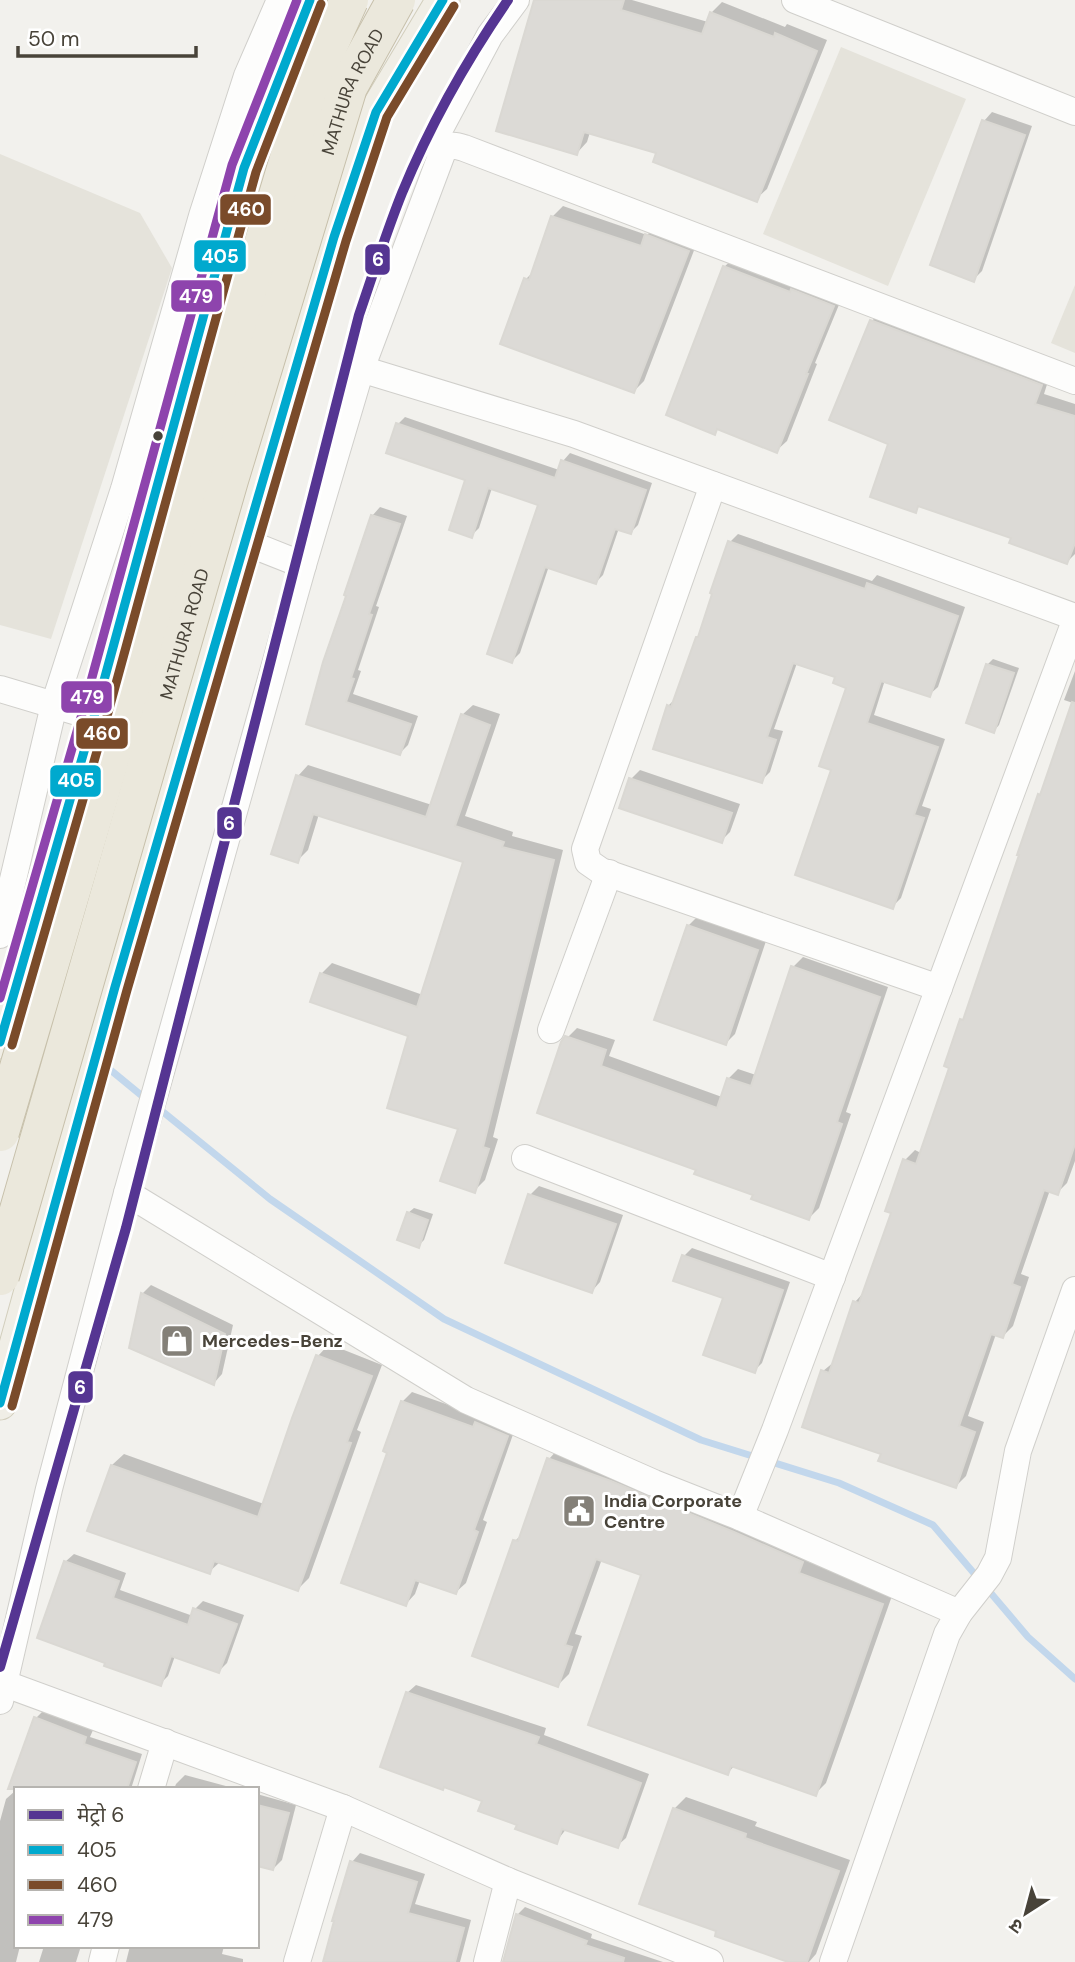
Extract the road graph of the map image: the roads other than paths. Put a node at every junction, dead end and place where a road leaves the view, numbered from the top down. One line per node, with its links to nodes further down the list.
1 (279, 0): 13 (street)
2 (310, 0): 13 (main road)
3 (349, 0): 27 (highway, MATHURA ROAD, bridge)
4 (396, 0): 30 (highway, MATHURA ROAD, bridge)
5 (443, 0): 14 (main road, MATHURA ROAD)
6 (516, 0): 9 (street)
7 (795, 0): 8 (street)
8 (1075, 111)
9 (443, 151): 10 (street); 11 (street)
10 (360, 369): 12 (street); 15 (street)
11 (1075, 381)
12 (713, 485): 16 (street); 22 (street)
13 (139, 495): 14 (main road); 18 (street); 19 (main road)
14 (245, 542): 15 (street); 21 (main road, MATHURA ROAD)
15 (303, 565): 29 (street)
16 (1075, 619): 24 (street)
17 (0, 689): 18 (street)
18 (54, 705): 19 (street); 23 (street)
19 (93, 717): 20 (main road)
20 (59, 835): 21 (main road); 25 (main road)
21 (150, 868): 33 (main road, MATHURA ROAD)
22 (609, 873): 24 (street); 26 (street)
23 (0, 935)
24 (939, 988): 31 (street)
25 (6, 1021)
26 (551, 1030)
27 (0, 1132)
28 (525, 1158): 31 (street)
29 (127, 1193): 34 (street); 36 (street)
30 (0, 1276)
31 (832, 1277): 34 (street)
32 (1075, 1290): 35 (street)
33 (0, 1403)
34 (744, 1506): 35 (street)
35 (958, 1613): 44 (street)
36 (2, 1689): 37 (street)
37 (164, 1742): 38 (street); 39 (street)
38 (152, 1787)
39 (343, 1808): 40 (street); 41 (street)
40 (508, 1881): 42 (street); 43 (street)
41 (298, 1962)
42 (487, 1962)
43 (710, 1962)
44 (833, 1962)

